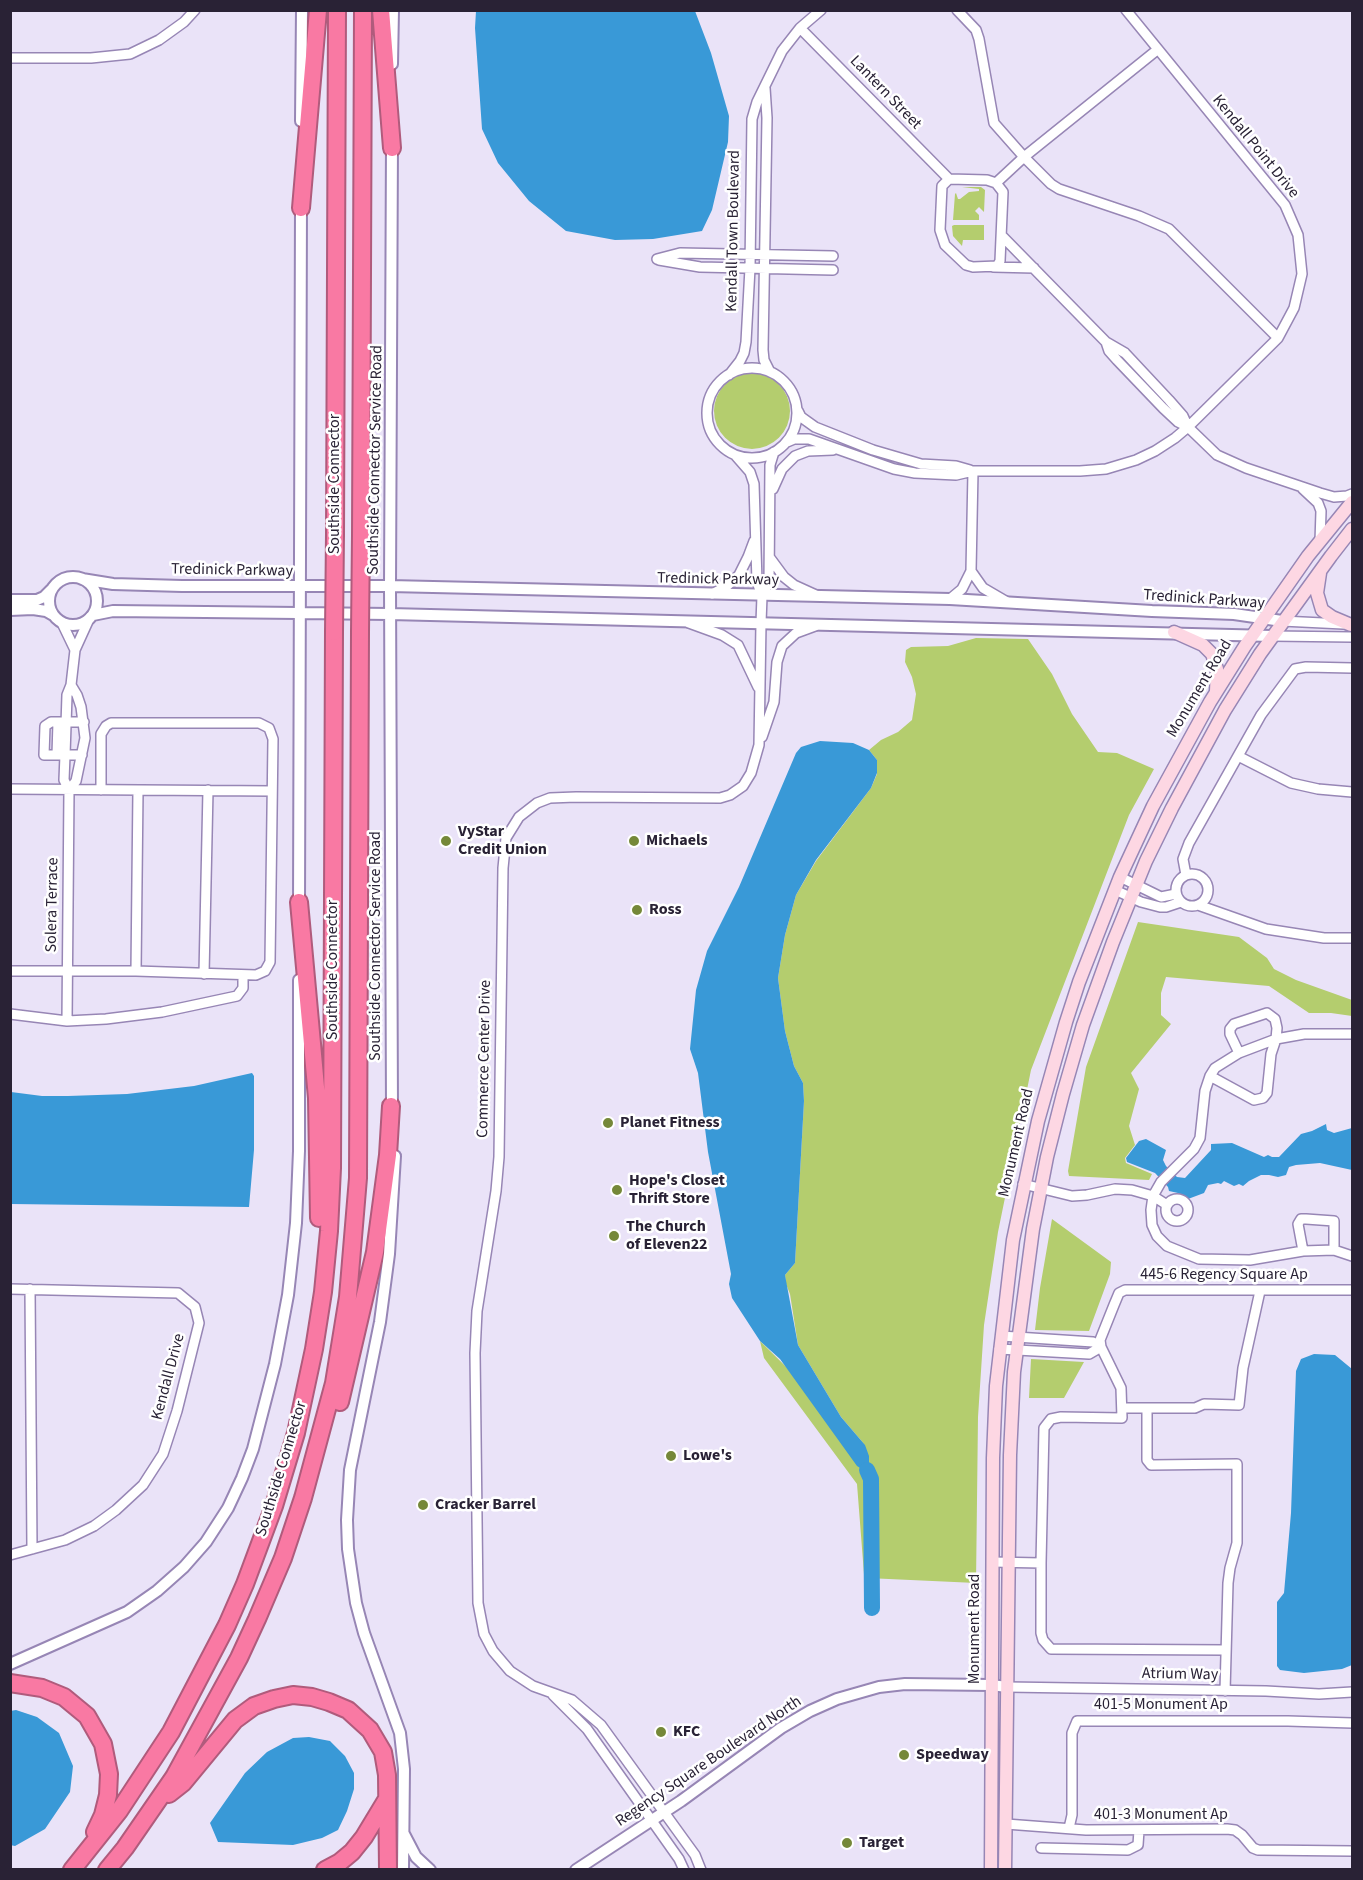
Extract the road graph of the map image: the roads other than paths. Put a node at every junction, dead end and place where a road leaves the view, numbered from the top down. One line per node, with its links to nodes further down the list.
1 (195, 10): 13 (street)
2 (302, 10): 19 (street)
3 (318, 10): 19 (highway)
4 (337, 10): 132 (highway, Southside Connector, bridge)
5 (363, 10): 133 (highway, Southside Connector, bridge)
6 (381, 10): 15 (highway)
7 (393, 10): 15 (street, Southside Connector Service Road)
8 (821, 10): 11 (street, Kendall Town Boulevard)
9 (957, 10): 16 (street)
10 (1126, 10): 12 (street, Kendall Point Drive)
11 (800, 28): 14 (street, Kendall Town Boulevard); 17 (street, Lantern Street)
12 (1157, 50): 16 (street); 29 (street, Kendall Point Drive)
13 (10, 58)
14 (765, 86): 21 (street, Kendall Town Boulevard); 22 (street, Kendall Town Boulevard)
15 (392, 148): 50 (street, Southside Connector Service Road)
16 (1024, 157): 18 (street); 29 (street)
17 (949, 179): 18 (street); 24 (street)
18 (996, 183): 20 (street)
19 (301, 208): 51 (street)
20 (1002, 236): 24 (street); 27 (street)
21 (750, 255): 22 (street); 25 (street, Kendall Town Boulevard); 25 (street)
22 (765, 255): 23 (street); 26 (street, Kendall Town Boulevard)
23 (833, 256)
24 (993, 267): 27 (street)
25 (750, 268): 26 (street); 31 (street, Kendall Town Boulevard)
26 (765, 268): 28 (street); 30 (street, Kendall Town Boulevard)
27 (1034, 268): 33 (street)
28 (833, 270)
29 (1278, 338): 33 (street, Kendall Point Drive)
30 (770, 372): 31 (street); 32 (street)
31 (729, 375): 37 (street)
32 (797, 409): 34 (street); 38 (street)
33 (1188, 427): 38 (street, Kendall Point Drive); 39 (street)
34 (787, 442): 35 (street); 36 (street)
35 (842, 451): 38 (street); 41 (street)
36 (774, 452): 37 (street); 41 (street, Commerce Center Drive)
37 (735, 454): 44 (street, Commerce Center Drive)
38 (973, 471): 48 (street)
39 (1296, 484): 40 (street); 45 (street)
40 (1353, 494)
41 (771, 497): 46 (street, Commerce Center Drive)
42 (1353, 502): 45 (main road, Monument Road)
43 (1353, 530): 47 (main road, Monument Road)
44 (756, 536): 53 (street); 54 (street, Commerce Center Drive)
45 (1320, 542): 64 (main road, Monument Road)
46 (770, 558): 54 (street, Commerce Center Drive); 55 (street)
47 (1320, 570): 66 (main road, Monument Road); 70 (main road)
48 (971, 571): 56 (street); 58 (street)
49 (82, 579): 51 (street, Tredinick Parkway); 52 (street); 63 (street)
50 (390, 586): 51 (street, Tredinick Parkway); 53 (street, Tredinick Parkway); 61 (street, Southside Connector Service Road)
51 (300, 587): 60 (street)
52 (51, 590): 57 (street); 62 (street)
53 (710, 595): 54 (street, Tredinick Parkway)
54 (762, 596): 55 (street, Tredinick Parkway); 68 (street, Commerce Center Drive)
55 (821, 597): 56 (street, Tredinick Parkway)
56 (950, 599): 58 (street, Tredinick Parkway)
57 (10, 600)
58 (1008, 602): 64 (street, Tredinick Parkway)
59 (10, 610): 62 (street)
60 (300, 613): 61 (street, Tredinick Parkway); 63 (street, Tredinick Parkway); 98 (street)
61 (390, 614): 65 (street, Tredinick Parkway); 112 (street, Southside Connector Service Road)
62 (53, 615): 67 (street)
63 (91, 616): 67 (street); 74 (street, Solera Terrace)
64 (1264, 618): 66 (street, Tredinick Parkway); 72 (main road, Monument Road)
65 (684, 621): 68 (street, Tredinick Parkway); 77 (street)
66 (1282, 621): 70 (street, Tredinick Parkway); 73 (main road, Monument Road)
67 (62, 623): 74 (street)
68 (761, 623): 69 (street, Tredinick Parkway); 77 (street, Commerce Center Drive)
69 (819, 624): 71 (street, Tredinick Parkway); 81 (street)
70 (1352, 629): 73 (street, Tredinick Parkway)
71 (1174, 632): 72 (street, Tredinick Parkway); 78 (main road)
72 (1253, 634): 73 (street, Tredinick Parkway); 78 (main road, Monument Road)
73 (1272, 636): 94 (main road, Monument Road)
74 (75, 650): 76 (street, Solera Terrace)
75 (1353, 668): 84 (street)
76 (71, 685): 79 (street, Solera Terrace); 80 (street, Solera Terrace)
77 (760, 692): 81 (street, Commerce Center Drive)
78 (1216, 692): 93 (main road, Monument Road)
79 (62, 721): 80 (street); 82 (street, Solera Terrace); 82 (street)
80 (84, 722): 83 (street, Solera Terrace)
81 (759, 745): 146 (street, Commerce Center Drive)
82 (61, 755): 83 (street); 86 (street, Solera Terrace)
83 (81, 755): 86 (street, Solera Terrace)
84 (1238, 756): 91 (street); 92 (street)
85 (10, 789): 86 (street)
86 (69, 790): 87 (street); 103 (street, Solera Terrace)
87 (100, 790): 88 (street); 90 (street)
88 (138, 790): 89 (street); 102 (street)
89 (208, 790): 90 (street); 104 (street)
90 (272, 791): 105 (street)
91 (1353, 792)
92 (1186, 875): 97 (street); 99 (street)
93 (1120, 877): 94 (street); 95 (main road, Monument Road)
94 (1136, 885): 96 (main road, Monument Road); 97 (street)
95 (1115, 890): 96 (street); 113 (main road, Monument Road)
96 (1130, 897): 97 (street); 114 (main road, Monument Road)
97 (1178, 898): 99 (street)
98 (299, 902): 132 (highway); 140 (street)
99 (1198, 904): 100 (street)
100 (1353, 938)
101 (10, 971): 103 (street)
102 (136, 971): 103 (street); 104 (street)
103 (68, 972): 107 (street, Solera Terrace)
104 (204, 974): 105 (street)
105 (243, 975): 107 (street)
106 (10, 1014): 107 (street)
107 (67, 1021)
108 (1353, 1034): 109 (street)
109 (1276, 1039): 110 (street); 110 (street); 111 (street)
110 (1239, 1053): 111 (street)
111 (1210, 1076): 115 (street)
112 (391, 1106): 133 (highway); 155 (street, Southside Connector Service Road)
113 (1023, 1184): 114 (street); 124 (main road, Monument Road)
114 (1040, 1189): 115 (street); 126 (main road, Monument Road)
115 (1153, 1196): 116 (street); 118 (street)
116 (1167, 1205)
117 (1334, 1250): 118 (street); 118 (street); 119 (street)
118 (1303, 1251)
119 (1353, 1256)
120 (10, 1289): 121 (street, Kendall Drive)
121 (30, 1289): 134 (street); 134 (street, Kendall Drive)
122 (1353, 1290): 123 (street, 445-6 Regency Square Ap)
123 (1260, 1291): 127 (street, 445-6 Regency Square Ap); 130 (street)
124 (1001, 1336): 126 (street); 128 (main road, Monument Road)
125 (1059, 1340): 126 (street); 127 (street); 129 (street)
126 (1017, 1344): 128 (street); 129 (street); 137 (main road, Monument Road)
127 (1101, 1347): 129 (street); 131 (street)
128 (999, 1349): 136 (main road, Monument Road)
129 (1058, 1352)
130 (1147, 1408): 131 (street); 139 (street)
131 (1122, 1413): 138 (street)
132 (285, 1469): 156 (highway, Southside Connector)
133 (303, 1498): 149 (highway, Southside Connector)
134 (32, 1549): 135 (street, Kendall Drive)
135 (10, 1556)
136 (992, 1562): 137 (street); 142 (main road, Monument Road)
137 (1008, 1562): 138 (street); 143 (main road, Monument Road)
138 (1041, 1563): 139 (street)
139 (1226, 1650): 144 (street)
140 (10, 1664)
141 (10, 1683): 156 (highway)
142 (991, 1685): 143 (street, Regency Square Boulevard North); 150 (street, Regency Square Boulevard North); 168 (main road, Monument Road)
143 (1006, 1687): 144 (street, Atrium Way); 152 (main road, Monument Road)
144 (1225, 1691): 145 (street, Atrium Way)
145 (1353, 1692)
146 (553, 1695): 150 (street, Commerce Center Drive); 151 (street, Commerce Center Drive)
147 (1353, 1723): 153 (street, 401-5 Monument Ap)
148 (388, 1798): 149 (highway); 161 (highway); 162 (highway)
149 (158, 1801): 160 (highway, Southside Connector)
150 (663, 1812): 151 (street, Regency Square Boulevard North); 167 (street, Commerce Center Drive)
151 (651, 1820): 165 (street, Regency Square Boulevard North); 166 (street, Commerce Center Drive)
152 (1006, 1824): 153 (street, 401-3 Monument Ap); 169 (main road, Monument Road)
153 (1069, 1828): 154 (street, 401-3 Monument Ap)
154 (1139, 1830): 157 (street); 158 (street, 401-3 Monument Ap)
155 (403, 1831): 163 (street, Southside Connector Service Road); 164 (street)
156 (90, 1848): 159 (highway, Southside Connector)
157 (1041, 1848)
158 (1353, 1851)
159 (72, 1869)
160 (106, 1869)
161 (325, 1869)
162 (388, 1869)
163 (403, 1869)
164 (430, 1869)
165 (576, 1869)
166 (684, 1869)
167 (700, 1869)
168 (991, 1869)
169 (1005, 1869)

